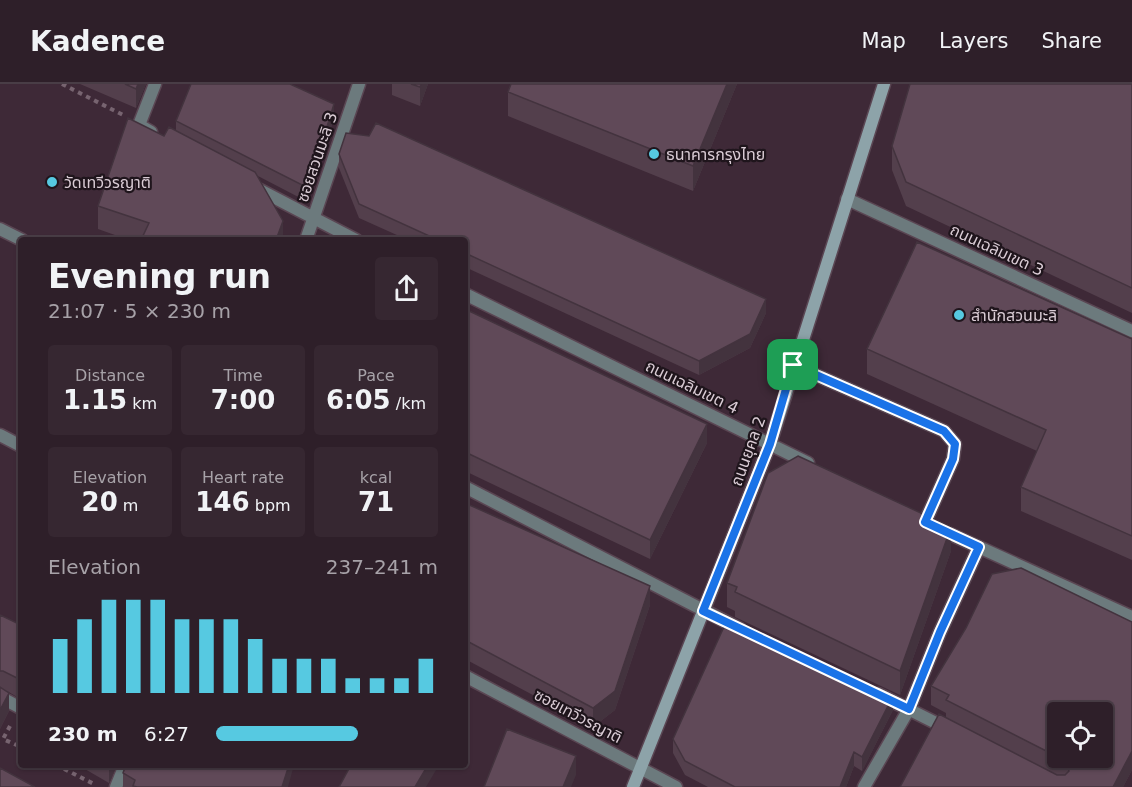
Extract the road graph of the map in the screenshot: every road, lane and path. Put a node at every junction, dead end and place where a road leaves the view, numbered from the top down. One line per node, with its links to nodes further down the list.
1 (62, 84): 5 (path)
2 (155, 84): 5 (street)
3 (359, 84): 9 (street, ซอยสวนมะลิ 3)
4 (884, 84): 8 (street, ถนนยุคล 2)
5 (139, 125): 6 (street)
6 (159, 136)
7 (241, 180): 9 (street)
8 (847, 199): 15 (street, ถนนเฉลิมเขต 3); 16 (street, ถนนยุคล 2)
9 (313, 219): 11 (street, ซอยสวนมะลิ 3); 12 (street)
10 (0, 229): 13 (street)
11 (307, 237)
12 (350, 237)
13 (18, 238)
14 (468, 295): 19 (street, ถนนเฉลิมเขต 4)
15 (1132, 331)
16 (793, 365): 19 (street, ถนนยุคล 2); 22 (street)
17 (0, 435): 18 (street)
18 (18, 444)
19 (770, 444): 20 (street, ถนนเฉลิมเขต 4); 23 (street, ถนนยุคล 2)
20 (821, 470)
21 (468, 489): 23 (street)
22 (979, 547): 24 (street); 30 (street)
23 (703, 611): 25 (street); 36 (street, ถนนยุคล 2)
24 (1132, 617)
25 (755, 636)
26 (468, 678): 36 (street, ซอยเทวีวรญาติ)
27 (868, 690): 30 (street)
28 (0, 697): 29 (street)
29 (18, 705)
30 (909, 709): 32 (street); 41 (street)
31 (18, 710): 33 (path)
32 (960, 735)
33 (18, 746)
34 (62, 768): 37 (path)
35 (124, 768): 38 (street)
36 (640, 768): 39 (street, ถนนยุคล 2); 40 (street, ซอยเทวีวรญาติ)
37 (100, 787)
38 (116, 787)
39 (633, 787)
40 (676, 787)
41 (864, 787)

